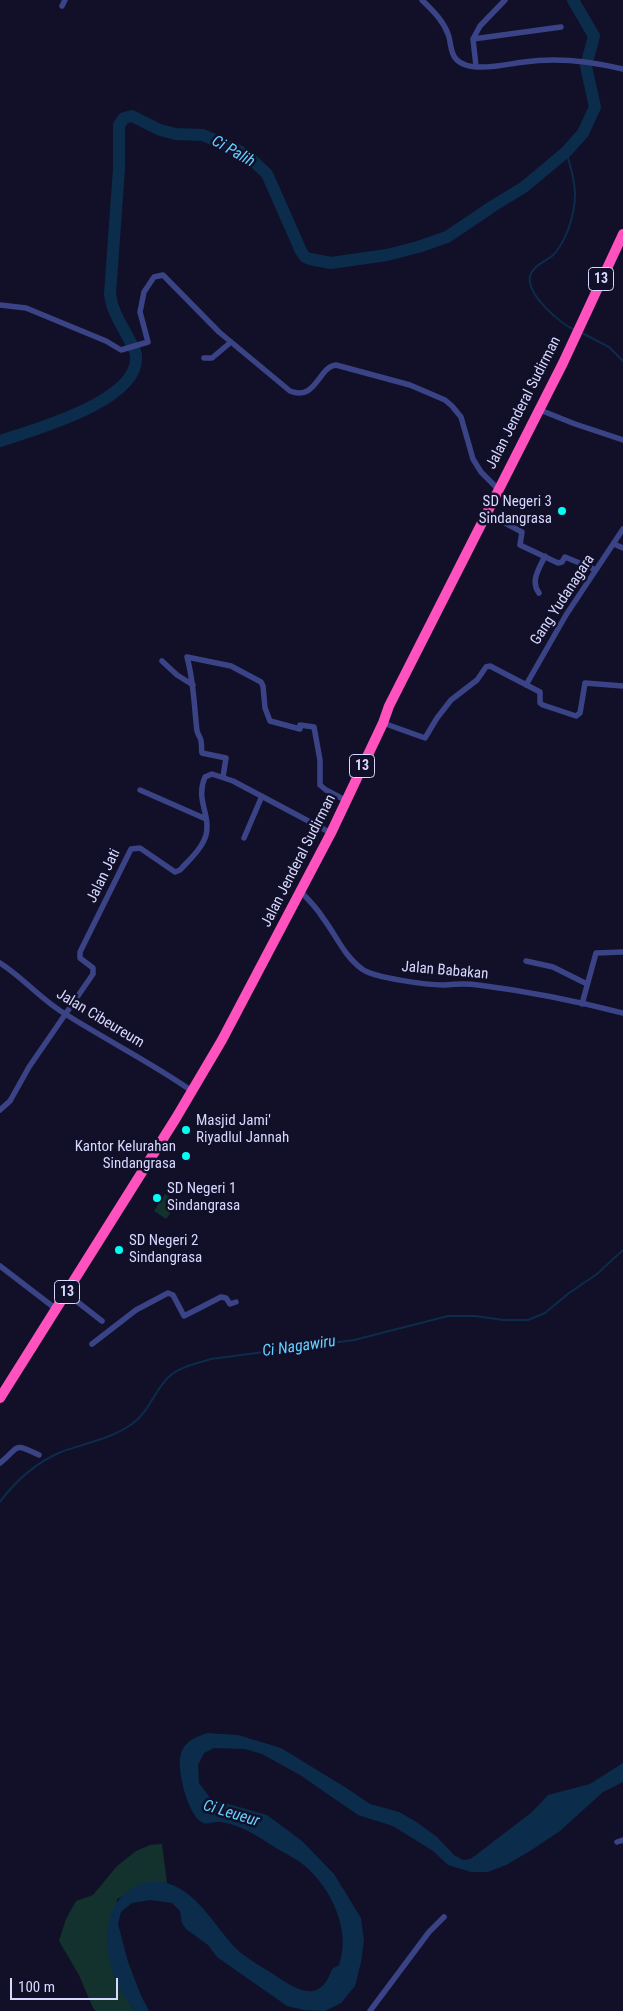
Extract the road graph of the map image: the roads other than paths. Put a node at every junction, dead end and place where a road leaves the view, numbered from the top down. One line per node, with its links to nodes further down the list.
1 (422, 0): 5 (street)
2 (505, 0): 4 (street)
3 (561, 28): 4 (street)
4 (473, 39): 5 (street)
5 (476, 66): 6 (street)
6 (623, 69)
7 (623, 234): 11 (highway, Jalan Jenderal Sudirman / 13)
8 (0, 305): 9 (street)
9 (231, 342): 10 (street); 13 (street)
10 (204, 358)
11 (540, 410): 12 (street); 13 (highway, Jalan Jenderal Sudirman / 13)
12 (623, 440)
13 (498, 489): 14 (highway, Jalan Jenderal Sudirman / 13)
14 (486, 513): 18 (street); 25 (highway, Jalan Jenderal Sudirman / 13)
15 (623, 529): 16 (street, Gang Yudanagara)
16 (614, 544): 17 (street); 19 (street, Gang Yudanagara)
17 (623, 548)
18 (545, 556): 19 (street); 20 (street)
19 (596, 570): 23 (street, Gang Yudanagara)
20 (539, 593)
21 (162, 661): 22 (street)
22 (193, 685): 26 (street); 29 (street)
23 (526, 685): 24 (street); 25 (street)
24 (623, 686)
25 (383, 723): 29 (highway, Jalan Jenderal Sudirman / 13)
26 (223, 777): 28 (street); 30 (street, Jalan Jati)
27 (140, 790): 30 (street)
28 (262, 796): 31 (street); 32 (street)
29 (346, 801): 31 (highway, Jalan Jenderal Sudirman / 13)
30 (206, 819): 40 (street, Jalan Jati)
31 (331, 833): 33 (highway, Jalan Jenderal Sudirman / 13)
32 (244, 838)
33 (301, 892): 38 (street, Jalan Babakan); 41 (highway, Jalan Jenderal Sudirman / 13)
34 (623, 952): 37 (street)
35 (526, 960): 37 (street)
36 (0, 963): 40 (street, Jalan Cibeureum)
37 (587, 984): 38 (street)
38 (582, 1004): 39 (street, Jalan Babakan)
39 (623, 1013)
40 (65, 1014): 41 (street, Jalan Cibeureum); 42 (street)
41 (192, 1091): 44 (highway, Jalan Jenderal Sudirman / 13)
42 (0, 1110)
43 (0, 1266): 46 (street)
44 (66, 1294): 46 (highway, Jalan Jenderal Sudirman / 13); 47 (street)
45 (236, 1302): 48 (street)
46 (56, 1309): 49 (highway, Jalan Jenderal Sudirman / 13)
47 (102, 1322)
48 (92, 1344)
49 (0, 1398)
50 (39, 1455): 51 (street)
51 (0, 1462)
52 (444, 1917): 53 (street)
53 (370, 2011)

